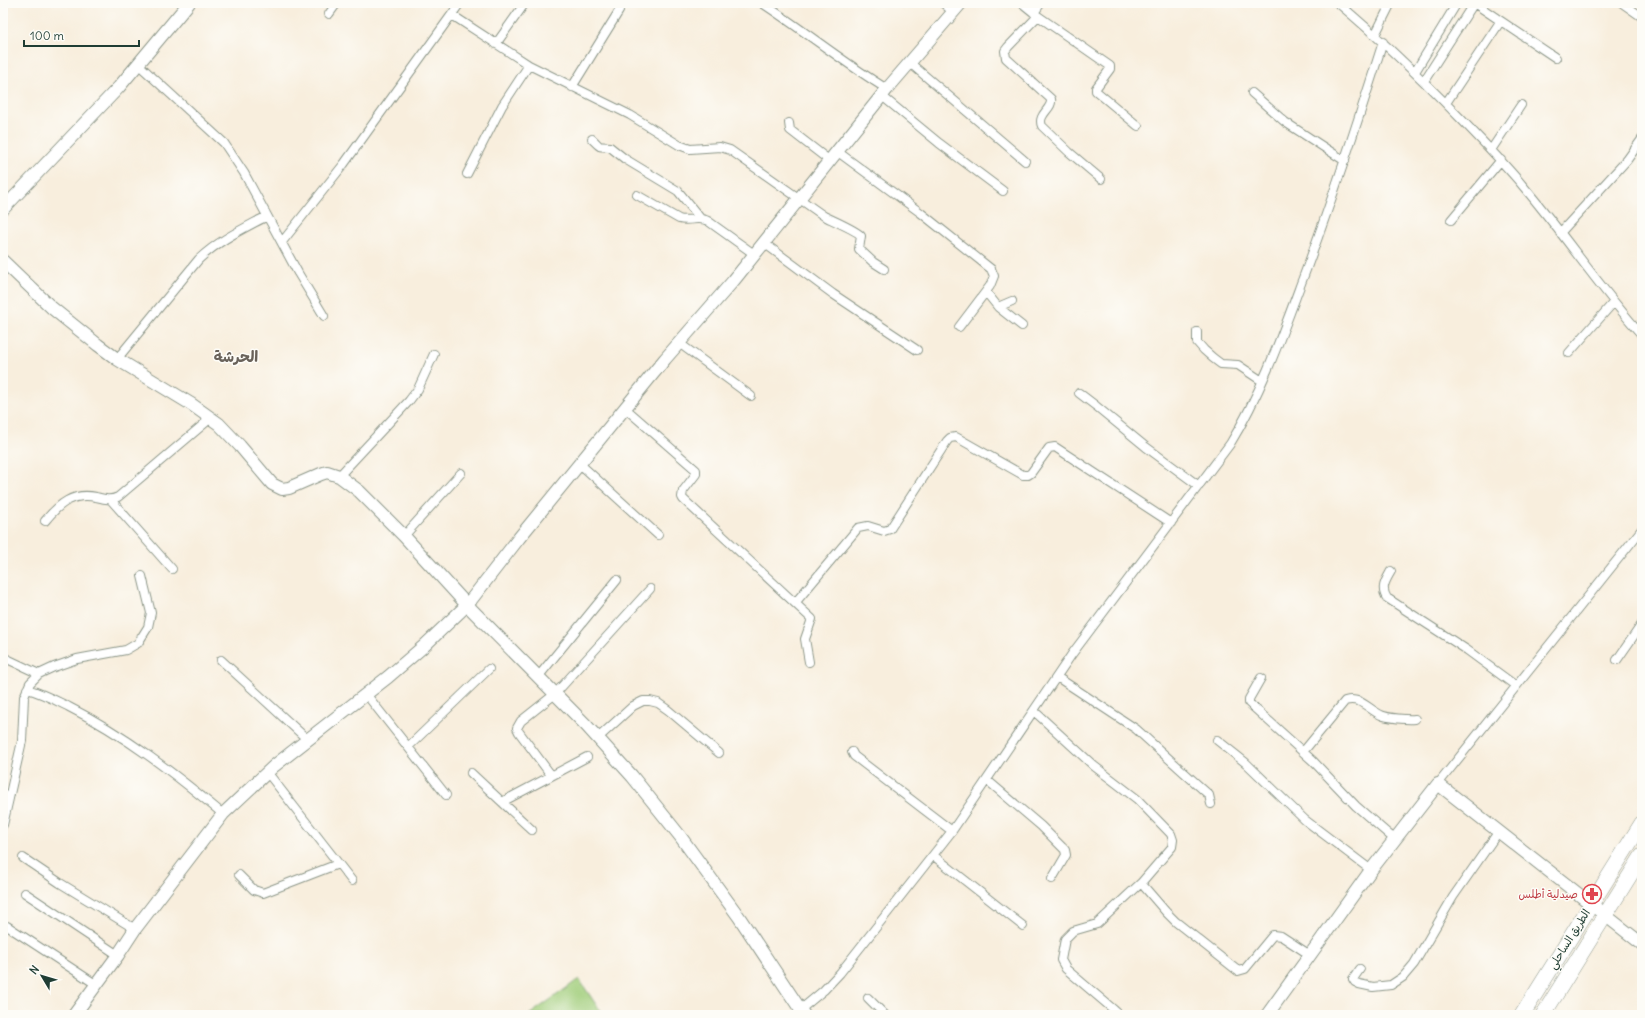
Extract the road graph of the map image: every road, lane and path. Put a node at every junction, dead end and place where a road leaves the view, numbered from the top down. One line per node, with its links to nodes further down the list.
1 (189, 3): 26 (street)
2 (337, 3): 16 (street)
3 (460, 3): 18 (street)
4 (525, 3): 23 (street)
5 (762, 3): 31 (street)
6 (943, 3): 15 (street)
7 (961, 3): 15 (street)
8 (1022, 3): 17 (street)
9 (1041, 3): 17 (street)
10 (1338, 3): 21 (street)
11 (1391, 3): 21 (street)
12 (1457, 3): 28 (street)
13 (1622, 3): 19 (street)
14 (619, 11): 30 (street)
15 (953, 12): 25 (street)
16 (329, 14)
17 (1036, 14): 36 (street); 46 (street)
18 (452, 15): 23 (street); 55 (street)
19 (1642, 17)
20 (1500, 22): 24 (street); 29 (street); 33 (street)
21 (1375, 35): 22 (street)
22 (1383, 42): 28 (street); 44 (street)
23 (496, 44): 27 (street)
24 (1556, 58)
25 (910, 63): 31 (street); 43 (street)
26 (138, 64): 50 (street); 51 (street)
27 (529, 65): 30 (street); 45 (street)
28 (1415, 72): 29 (street)
29 (1424, 81): 33 (street)
30 (572, 87): 49 (street)
31 (885, 93): 40 (street); 47 (street)
32 (1252, 93): 44 (street)
33 (1446, 103): 39 (street)
34 (1522, 105): 39 (street)
35 (789, 124): 42 (street)
36 (1138, 126)
37 (592, 138): 52 (street)
38 (1642, 139): 54 (street)
39 (1491, 150): 41 (street)
40 (838, 152): 42 (street); 60 (street)
41 (1501, 160): 53 (street); 54 (street)
42 (830, 161): 49 (street)
43 (1024, 161)
44 (1345, 161): 74 (street)
45 (467, 174)
46 (1101, 179)
47 (1002, 191)
48 (637, 195): 52 (street)
49 (800, 200): 56 (street); 59 (street)
50 (3, 209)
51 (267, 216): 55 (street); 73 (street)
52 (700, 218): 57 (street)
53 (1451, 220)
54 (1560, 233): 62 (street)
55 (282, 242): 64 (street)
56 (764, 243): 57 (street); 70 (street)
57 (754, 254): 69 (street)
58 (3, 261): 73 (street)
59 (884, 269)
60 (986, 292): 63 (street); 66 (street)
61 (1012, 301): 63 (street)
62 (1613, 302): 68 (street); 71 (street)
63 (998, 307): 65 (street)
64 (324, 316)
65 (1022, 326)
66 (959, 327)
67 (1197, 332): 74 (street)
68 (1642, 335)
69 (679, 343): 76 (street); 77 (street)
70 (917, 350)
71 (1569, 352)
72 (434, 354): 81 (street)
73 (117, 359): 78 (street)
74 (1262, 381): 82 (street)
75 (1079, 393): 82 (street)
76 (751, 396)
77 (625, 408): 79 (street); 94 (street)
78 (211, 418): 81 (street); 83 (street)
79 (580, 464): 87 (street); 95 (street)
80 (461, 474): 88 (street)
81 (339, 476): 88 (street)
82 (1198, 486): 85 (street)
83 (110, 500): 84 (street); 89 (street)
84 (45, 521)
85 (1171, 523): 94 (street); 104 (street)
86 (1642, 529): 106 (street)
87 (658, 535)
88 (404, 536): 95 (street)
89 (172, 570)
90 (1391, 571): 106 (street)
91 (142, 576): 102 (street)
92 (617, 580): 103 (street)
93 (650, 589): 109 (street)
94 (795, 603): 100 (street)
95 (467, 604): 103 (street); 108 (street)
96 (1642, 624): 99 (street)
97 (3, 658): 102 (street)
98 (221, 660): 113 (street)
99 (1617, 660)
100 (809, 662)
101 (489, 669): 115 (street)
102 (39, 674): 107 (street)
103 (538, 677): 109 (street)
104 (1057, 677): 110 (street); 127 (street)
105 (1261, 678): 117 (street)
106 (1516, 686): 124 (street)
107 (27, 689): 128 (street); 130 (street)
108 (366, 694): 113 (street); 115 (street)
109 (555, 694): 112 (street); 122 (street)
110 (1034, 711): 123 (street); 143 (street)
111 (1415, 719): 117 (street)
112 (598, 738): 118 (street); 156 (street)
113 (308, 740): 120 (street)
114 (1217, 740): 139 (street)
115 (408, 747): 125 (street)
116 (852, 752): 132 (street)
117 (1303, 752): 134 (street)
118 (719, 754)
119 (587, 757): 122 (street)
120 (267, 772): 128 (street); 138 (street)
121 (471, 773): 126 (street)
122 (552, 776): 126 (street)
123 (987, 780): 132 (street); 141 (street)
124 (1438, 784): 133 (street); 134 (street)
125 (446, 795)
126 (502, 802): 131 (street)
127 (1211, 804)
128 (223, 814): 149 (street)
129 (1642, 823): 145 (highway, الطريق الساحلي)
130 (3, 825)
131 (532, 830)
132 (952, 831): 135 (street)
133 (1499, 831): 145 (street); 153 (street)
134 (1394, 839): 139 (street)
135 (934, 856): 148 (street); 156 (street)
136 (1642, 856): 146 (highway, الطريق الساحلي)
137 (23, 858): 149 (street)
138 (338, 864): 140 (street); 142 (street)
139 (1371, 870): 152 (street)
140 (239, 875)
141 (1052, 878)
142 (352, 881)
143 (1142, 882): 152 (street); 159 (street)
144 (25, 893): 151 (street)
145 (1591, 905): 146 (street); 161 (highway, الطريق الساحلي)
146 (1605, 915): 150 (street); 162 (highway, الطريق الساحلي)
147 (7, 926): 154 (street)
148 (1023, 926)
149 (135, 929): 151 (street)
150 (1642, 944)
151 (118, 955): 154 (street)
152 (1310, 955): 160 (street)
153 (1360, 969)
154 (97, 985): 157 (street)
155 (868, 998): 158 (street)
156 (802, 1012)
157 (74, 1015)
158 (884, 1015)
159 (1120, 1015)
160 (1267, 1015)
161 (1522, 1015)
162 (1543, 1015)

